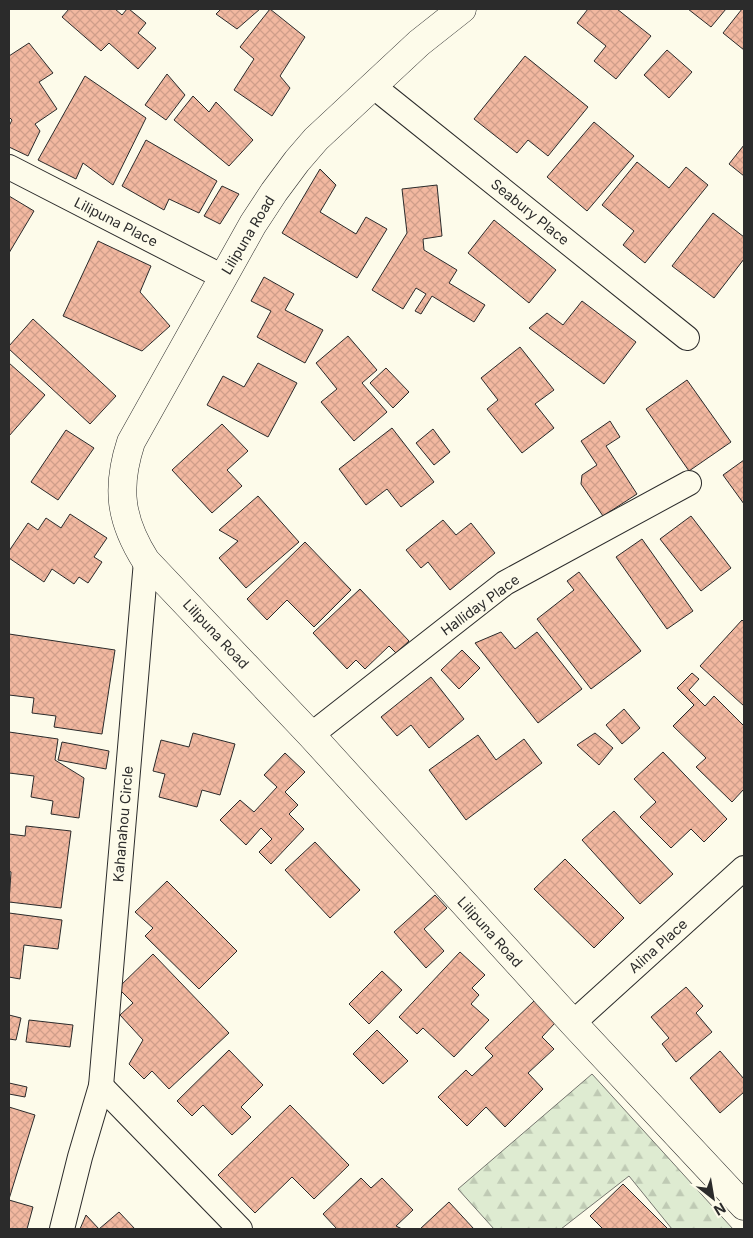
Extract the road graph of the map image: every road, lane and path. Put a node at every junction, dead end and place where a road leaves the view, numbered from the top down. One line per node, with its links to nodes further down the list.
1 (462, 9): 2 (street, Lilipuna Road)
2 (373, 86): 4 (street, Lilipuna Road); 5 (street, Seabury Place)
3 (9, 167): 4 (street, Lilipuna Place)
4 (223, 277): 7 (street, Lilipuna Road)
5 (687, 338)
6 (689, 482): 8 (street, Halliday Place)
7 (146, 561): 8 (street, Lilipuna Road); 11 (street, Kahanahou Circle)
8 (311, 735): 10 (street, Lilipuna Road)
9 (744, 868): 10 (street, Alina Place)
10 (572, 1023): 12 (street, Lilipuna Road)
11 (101, 1086): 13 (street, Kahanahou Circle); 14 (street)
12 (744, 1206)
13 (62, 1229)
14 (240, 1229)

